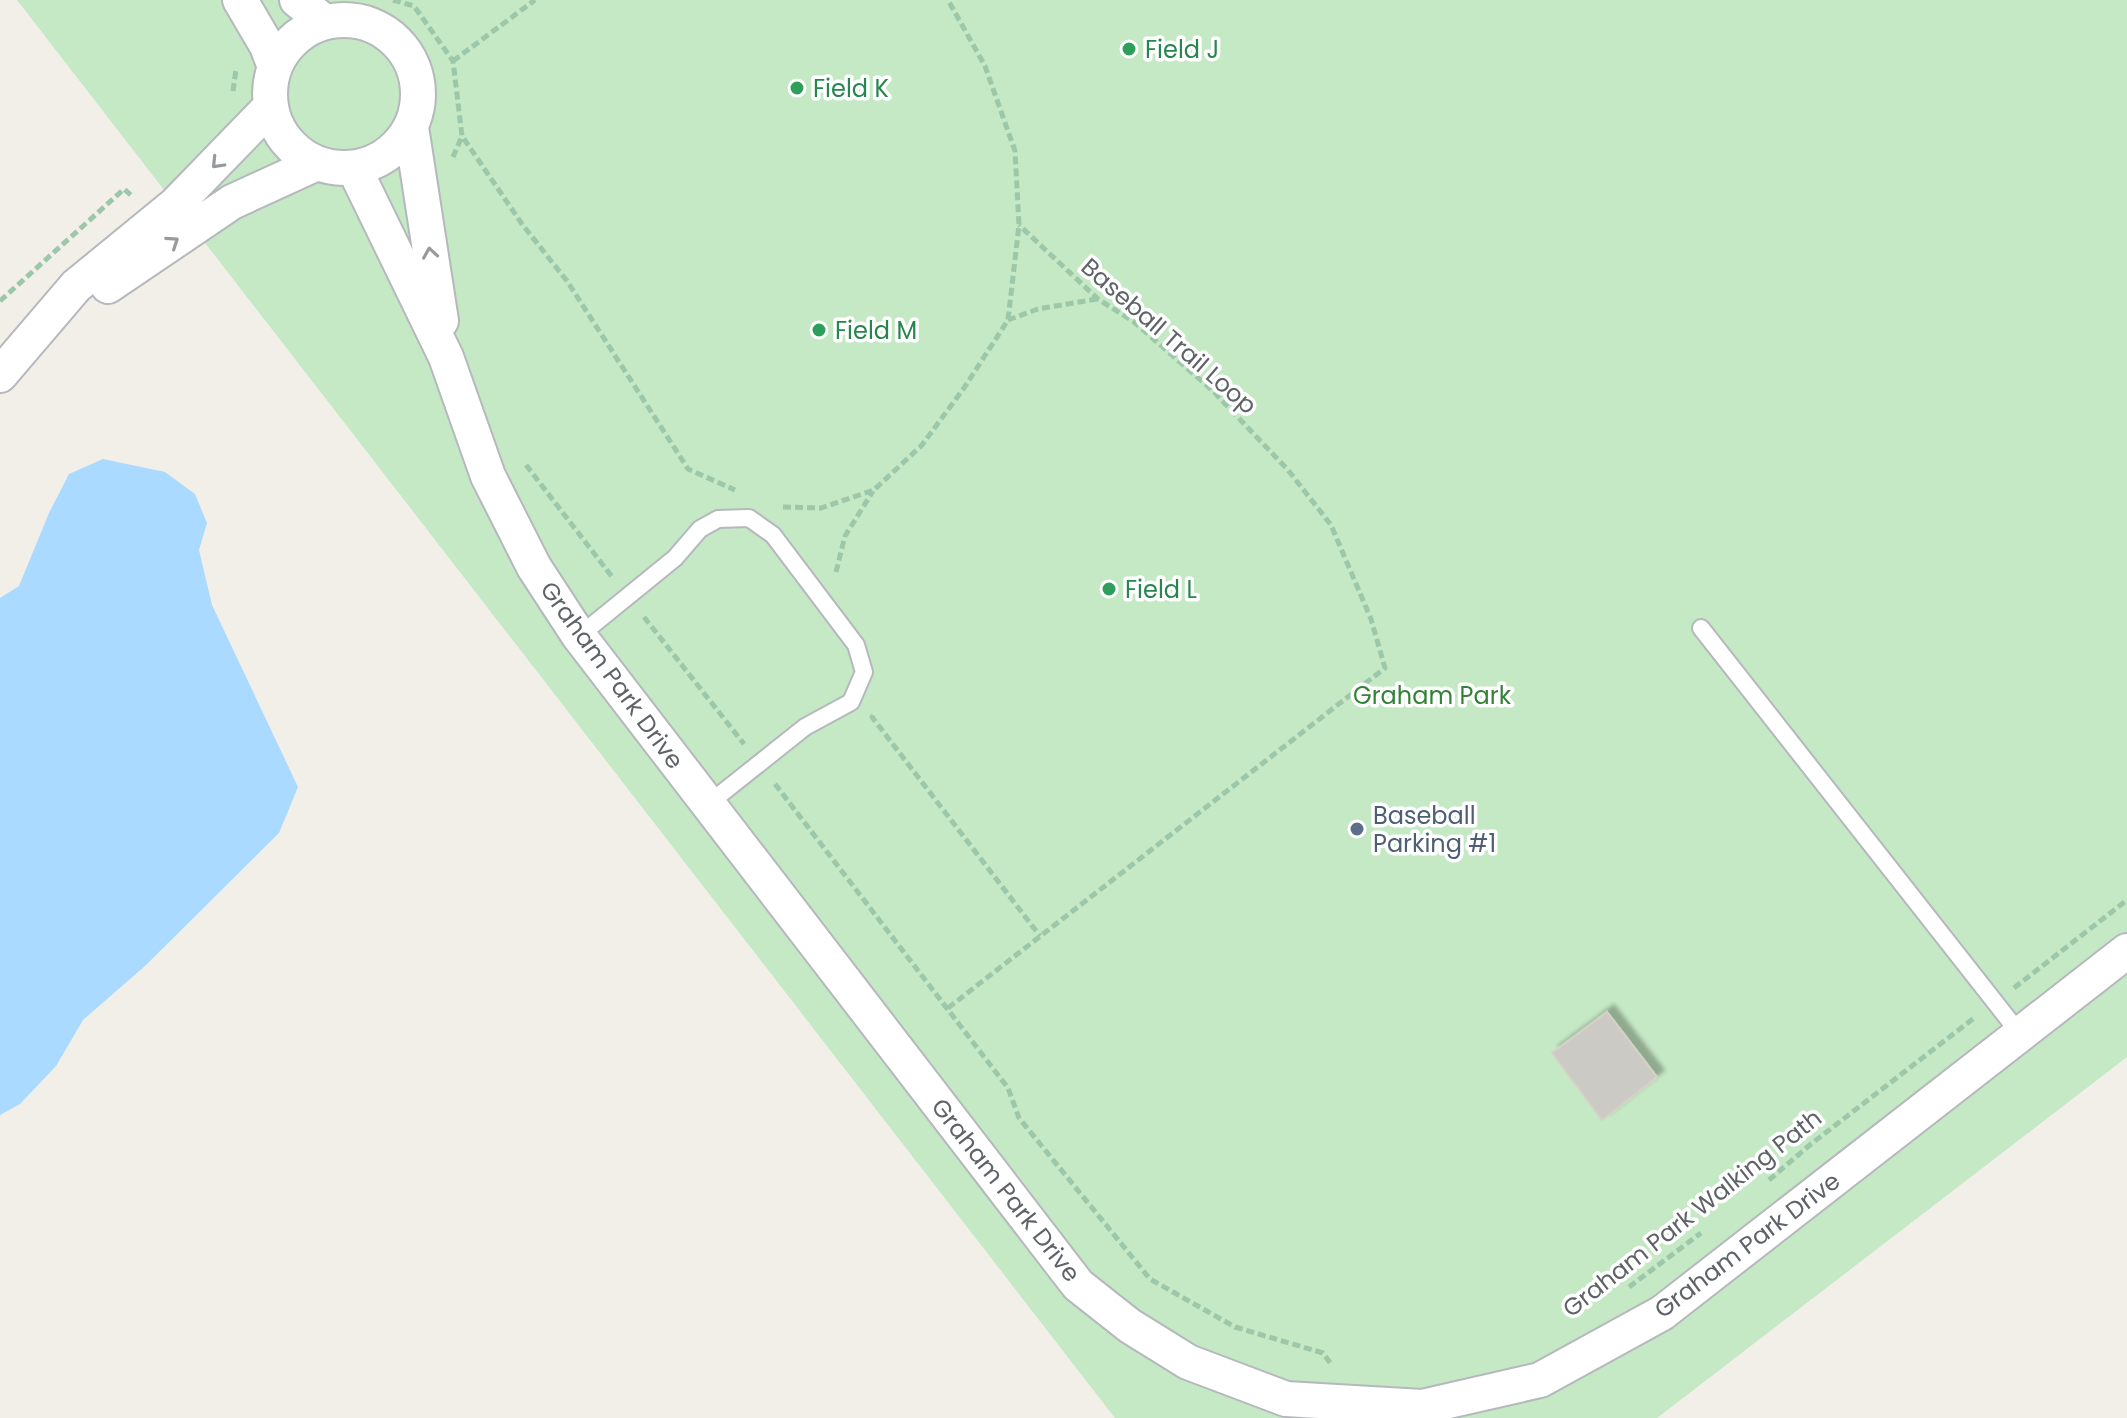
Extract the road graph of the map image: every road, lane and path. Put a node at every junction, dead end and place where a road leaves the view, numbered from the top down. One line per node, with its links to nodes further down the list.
1 (297, 0): 8 (street)
2 (393, 0): 6 (path)
3 (422, 0): 6 (path)
4 (535, 0): 6 (path)
5 (948, 0): 16 (path)
6 (414, 6)
7 (247, 12): 9 (street); 10 (path)
8 (325, 22): 9 (street); 12 (street, Graham Park Drive)
9 (275, 67): 11 (street)
10 (232, 97)
11 (271, 106): 13 (street); 20 (street, one-way to 20)
12 (411, 127): 14 (street); 21 (street, Graham Park Drive, one-way to 12)
13 (317, 163): 14 (street); 20 (street, one-way to 13)
14 (354, 168): 21 (street, Graham Park Drive)
15 (138, 201): 18 (path)
16 (1019, 225): 17 (path, Baseball Trail Loop); 19 (path)
17 (1098, 299): 19 (path); 36 (path, Baseball Trail Loop)
18 (0, 301)
19 (1008, 320): 23 (path)
20 (38, 333): 22 (street)
21 (446, 357): 27 (street, Graham Park Drive)
22 (0, 375)
23 (874, 490): 24 (path); 25 (path)
24 (771, 507)
25 (834, 579)
26 (1701, 628): 31 (lane)
27 (579, 636): 28 (street, Graham Park Drive); 28 (lane)
28 (707, 805): 32 (street, Graham Park Drive)
29 (2127, 900): 31 (path, Graham Park Walking Path)
30 (2127, 951): 32 (street, Graham Park Drive)
31 (1995, 1002): 32 (lane); 33 (path, Graham Park Walking Path)
32 (2020, 1034)
33 (1766, 1183)
34 (1706, 1229): 35 (path, Graham Park Walking Path)
35 (1622, 1292)
36 (1332, 1367)

